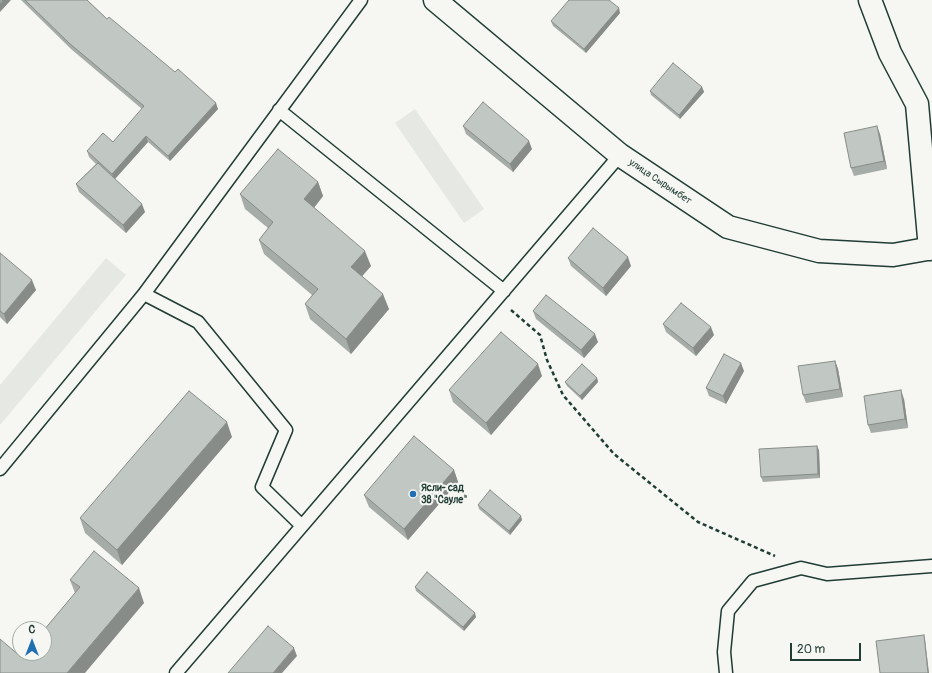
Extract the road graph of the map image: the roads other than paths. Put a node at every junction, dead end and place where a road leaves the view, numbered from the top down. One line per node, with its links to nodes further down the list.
1 (361, 0): 4 (lane)
2 (435, 0): 5 (street, улица Сырымбет)
3 (870, 0): 6 (street)
4 (279, 110): 7 (lane); 8 (lane)
5 (620, 155): 6 (street, улица Сырымбет); 8 (lane)
6 (931, 249)
7 (144, 294): 9 (lane); 10 (lane)
8 (501, 295): 10 (lane)
9 (0, 469)
10 (302, 526): 12 (lane)
11 (932, 566): 13 (lane)
12 (176, 673)
13 (726, 673)

